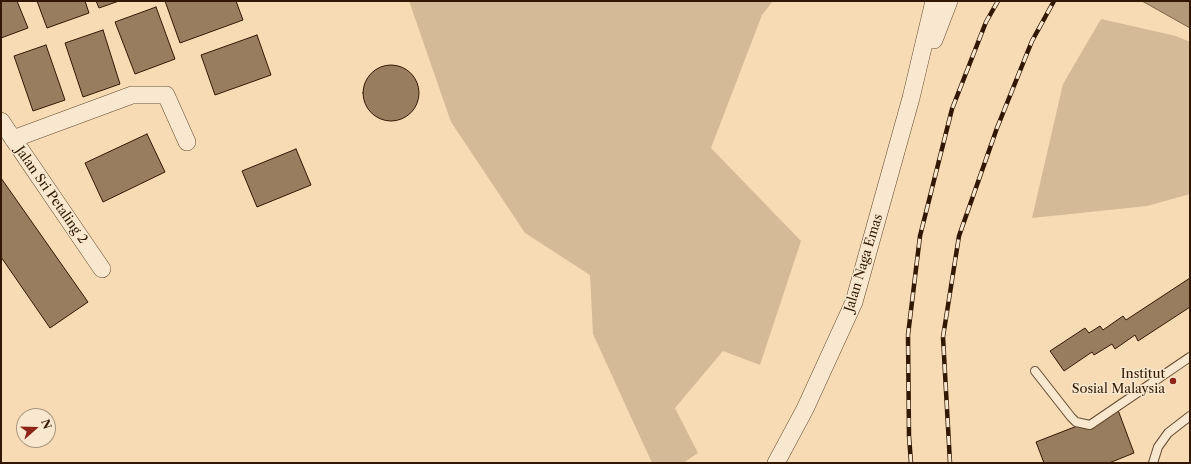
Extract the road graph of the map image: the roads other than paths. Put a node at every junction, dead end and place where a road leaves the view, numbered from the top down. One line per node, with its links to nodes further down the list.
1 (934, 1): 3 (street, Jalan Naga Emas)
2 (949, 1): 3 (street, Jalan Naga Emas)
3 (911, 98): 11 (street, Jalan Naga Emas)
4 (1, 121): 5 (street, Jalan Sri Petaling 2)
5 (12, 139): 6 (street); 7 (street, Jalan Sri Petaling 2)
6 (187, 142)
7 (102, 269)
8 (1190, 358): 9 (lane)
9 (1035, 370)
10 (1190, 416): 12 (lane)
11 (776, 463)
12 (1154, 463)

